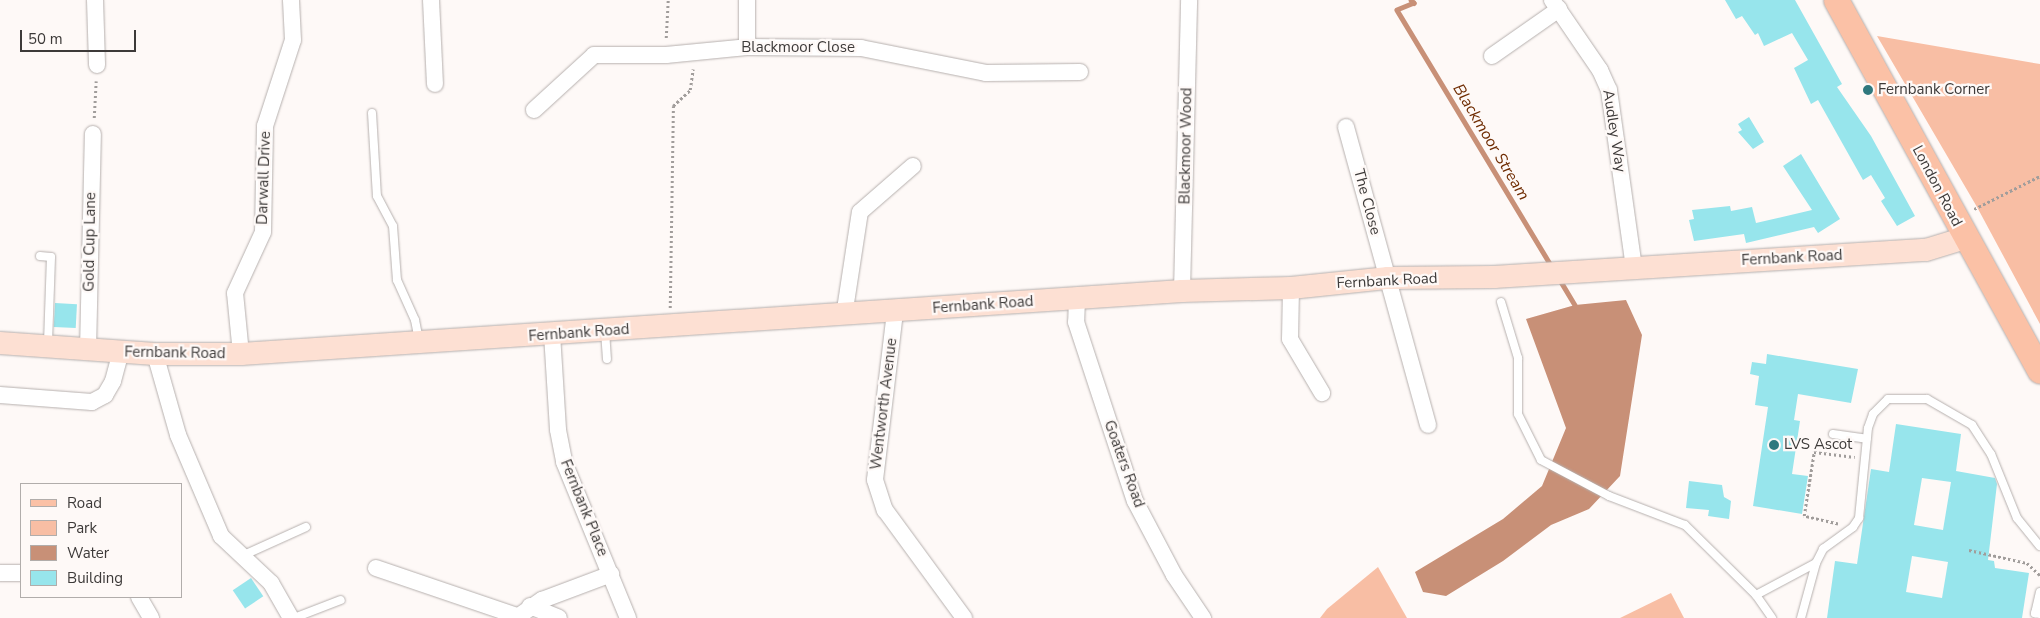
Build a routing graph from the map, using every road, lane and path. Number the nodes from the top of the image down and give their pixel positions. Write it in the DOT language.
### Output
graph roads {
  1 [pos="95,0"];
  2 [pos="291,0"];
  3 [pos="431,0"];
  4 [pos="668,0"];
  5 [pos="747,0"];
  6 [pos="1189,0"];
  7 [pos="1836,0"];
  8 [pos="1556,5"];
  9 [pos="747,47"];
  10 [pos="695,52"];
  11 [pos="666,55"];
  12 [pos="1492,56"];
  13 [pos="97,64"];
  14 [pos="1080,72"];
  15 [pos="435,84"];
  16 [pos="534,110"];
  17 [pos="372,113"];
  18 [pos="1346,127"];
  19 [pos="93,134"];
  20 [pos="913,166"];
  21 [pos="2040,176"];
  22 [pos="1967,213"];
  23 [pos="1964,238"];
  24 [pos="40,256"];
  25 [pos="1634,267"];
  26 [pos="1388,278"];
  27 [pos="1291,288"];
  28 [pos="1182,291"];
  29 [pos="1077,298"];
  30 [pos="1501,302"];
  31 [pos="895,312"];
  32 [pos="844,316"];
  33 [pos="670,327"];
  34 [pos="605,331"];
  35 [pos="552,334"];
  36 [pos="0,343"];
  37 [pos="419,343"];
  38 [pos="48,347"];
  39 [pos="88,350"];
  40 [pos="121,352"];
  41 [pos="155,354"];
  42 [pos="241,354"];
  43 [pos="607,359"];
  44 [pos="2040,371"];
  45 [pos="1322,393"];
  46 [pos="0,395"];
  47 [pos="1428,425"];
  48 [pos="1833,434"];
  49 [pos="1868,439"];
  50 [pos="1866,458"];
  51 [pos="306,527"];
  52 [pos="1847,532"];
  53 [pos="2040,546"];
  54 [pos="1969,550"];
  55 [pos="244,554"];
  56 [pos="1816,563"];
  57 [pos="376,568"];
  58 [pos="0,573"];
  59 [pos="20,573"];
  60 [pos="611,574"];
  61 [pos="2040,575"];
  62 [pos="2040,592"];
  63 [pos="1756,595"];
  64 [pos="140,598"];
  65 [pos="341,600"];
  66 [pos="521,613"];
  67 [pos="2040,614"];
  68 [pos="151,618"];
  69 [pos="292,618"];
  70 [pos="559,618"];
  71 [pos="628,618"];
  72 [pos="964,618"];
  73 [pos="1203,618"];
  74 [pos="1772,618"];
  75 [pos="1801,618"];
  1 -- 13 [label="street"];
  2 -- 42 [label="street, Darwall Drive"];
  3 -- 15 [label="street"];
  4 -- 11 [label="path"];
  5 -- 9 [label="street"];
  6 -- 28 [label="street, Blackmoor Wood"];
  7 -- 23 [label="main road, London Road"];
  8 -- 12 [label="street, Audley Way"];
  8 -- 25 [label="street, Audley Way"];
  9 -- 10 [label="street, Blackmoor Close"];
  9 -- 14 [label="street, Blackmoor Close"];
  10 -- 11 [label="street, Blackmoor Close"];
  10 -- 33 [label="path"];
  11 -- 16 [label="street, Blackmoor Close"];
  13 -- 19 [label="path"];
  17 -- 37 [label="lane"];
  18 -- 26 [label="street, The Close"];
  19 -- 39 [label="street, Gold Cup Lane"];
  20 -- 32 [label="street"];
  21 -- 22 [label="path"];
  23 -- 25 [label="street, Fernbank Road"];
  23 -- 44 [label="main road, London Road"];
  24 -- 38 [label="lane"];
  25 -- 26 [label="street, Fernbank Road"];
  26 -- 27 [label="street, Fernbank Road"];
  26 -- 47 [label="street, The Close"];
  27 -- 28 [label="street, Fernbank Road"];
  27 -- 45 [label="street"];
  28 -- 29 [label="street, Fernbank Road"];
  29 -- 31 [label="street, Fernbank Road"];
  29 -- 73 [label="street, Goaters Road"];
  30 -- 63 [label="lane"];
  31 -- 32 [label="street, Fernbank Road"];
  31 -- 72 [label="street, Wentworth Avenue"];
  32 -- 33 [label="street, Fernbank Road"];
  33 -- 34 [label="street, Fernbank Road"];
  34 -- 35 [label="street, Fernbank Road"];
  34 -- 43 [label="lane"];
  35 -- 37 [label="street, Fernbank Road"];
  35 -- 60 [label="street, Fernbank Place"];
  36 -- 38 [label="street, Fernbank Road"];
  37 -- 42 [label="street, Fernbank Road"];
  38 -- 39 [label="street, Fernbank Road"];
  39 -- 40 [label="street, Fernbank Road"];
  40 -- 41 [label="street, Fernbank Road"];
  40 -- 46 [label="street"];
  41 -- 42 [label="street, Fernbank Road"];
  41 -- 55 [label="street"];
  48 -- 49 [label="lane"];
  49 -- 50 [label="lane"];
  49 -- 53 [label="lane"];
  50 -- 52 [label="lane"];
  50 -- 52 [label="path"];
  51 -- 55 [label="lane"];
  52 -- 56 [label="lane"];
  54 -- 61 [label="path"];
  55 -- 69 [label="street"];
  56 -- 63 [label="lane"];
  56 -- 75 [label="lane"];
  57 -- 66 [label="street"];
  58 -- 59 [label="street"];
  60 -- 66 [label="street"];
  60 -- 71 [label="street, Fernbank Place"];
  62 -- 67 [label="lane"];
  63 -- 74 [label="lane"];
  64 -- 68 [label="street"];
  65 -- 69 [label="lane"];
  66 -- 70 [label="street"];
}
